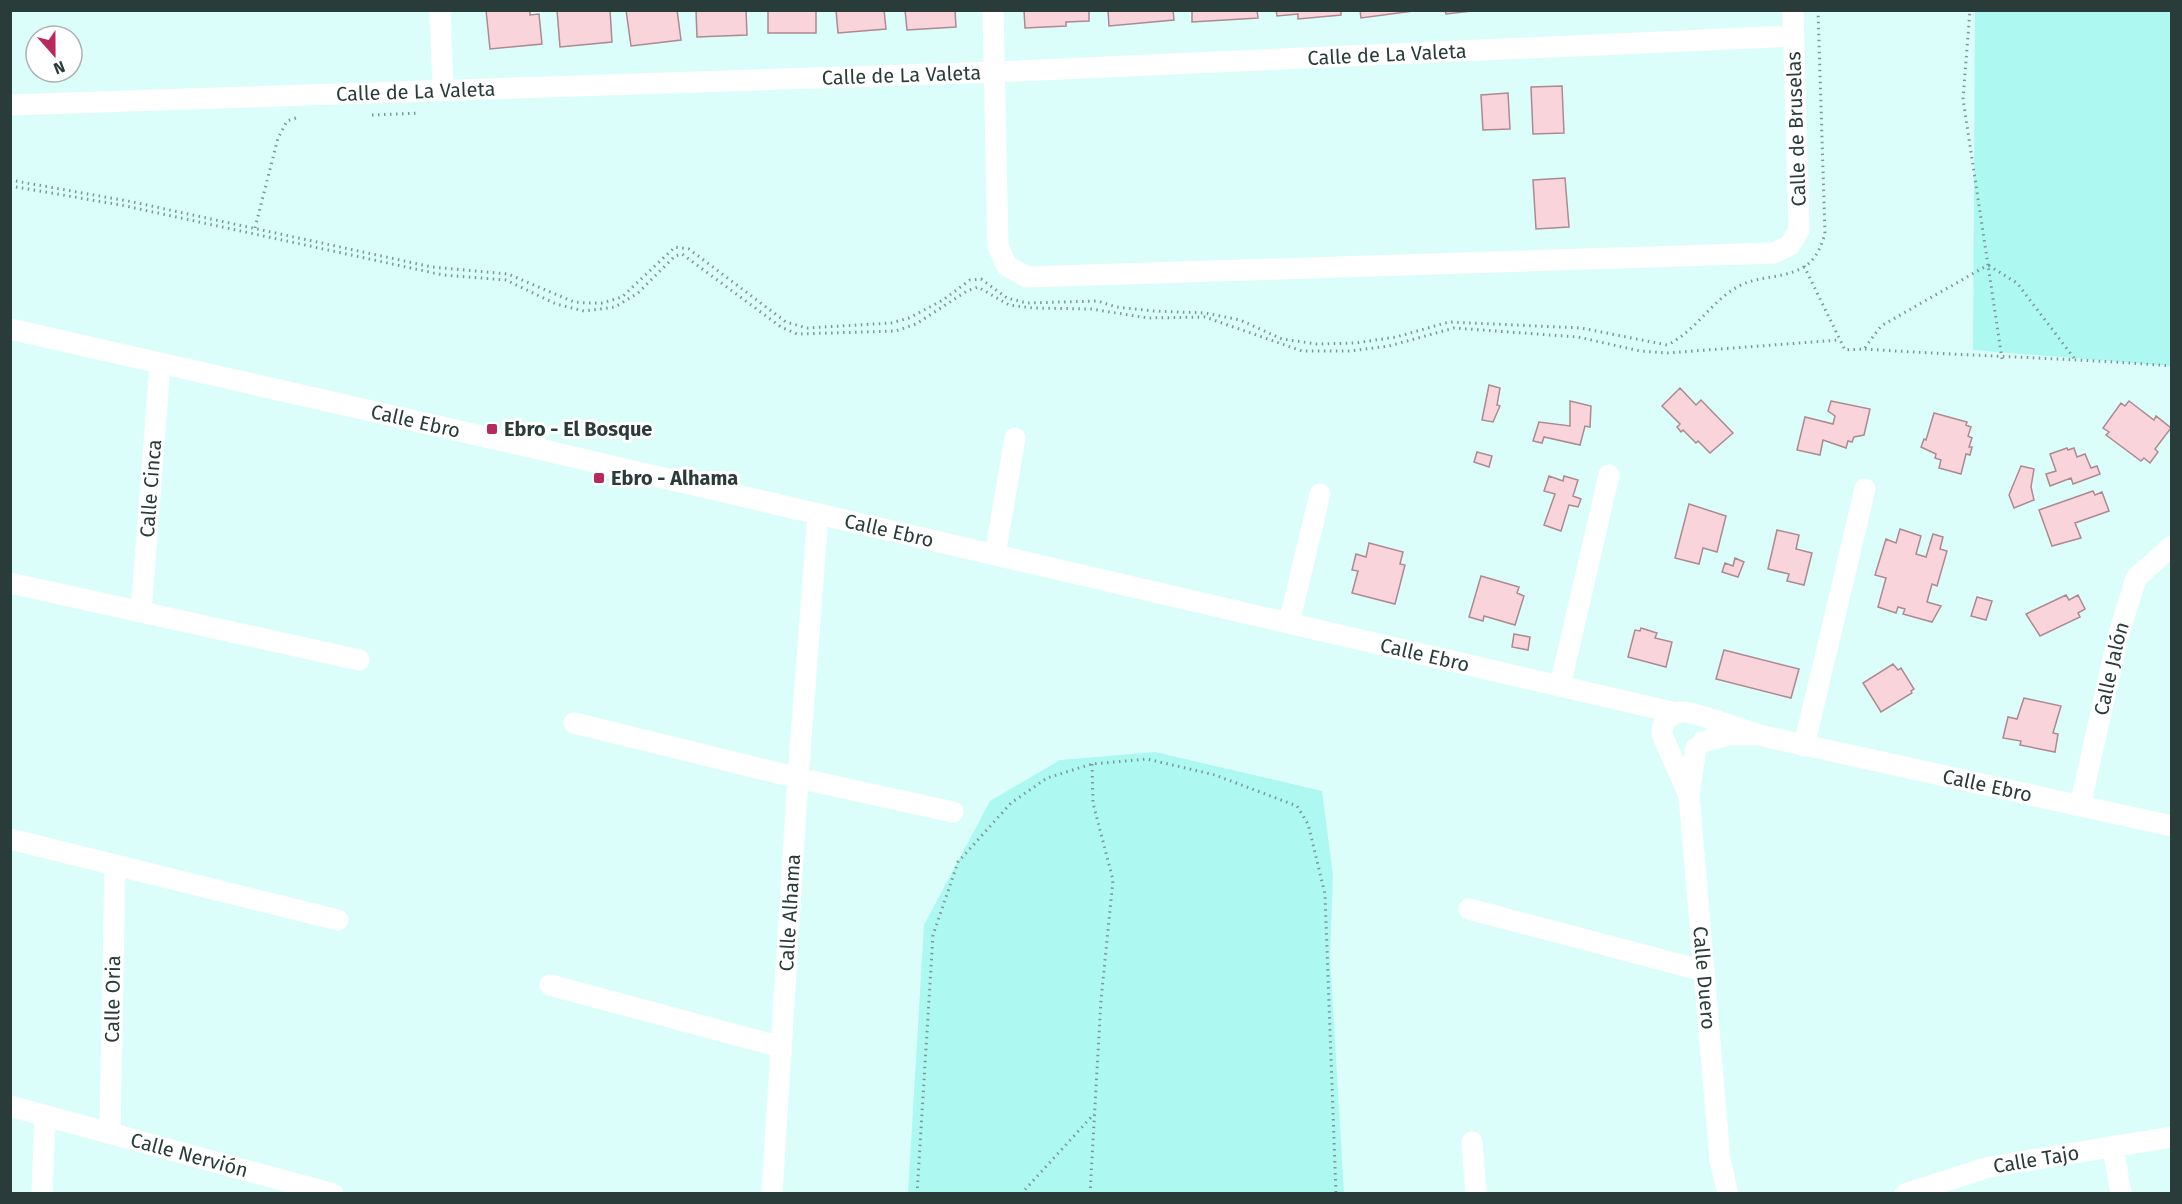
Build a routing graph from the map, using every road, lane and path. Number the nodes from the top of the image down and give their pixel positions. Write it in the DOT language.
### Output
graph roads {
  1 [pos="440,10"];
  2 [pos="993,10"];
  3 [pos="1793,10"];
  4 [pos="1970,10"];
  5 [pos="1794,36"];
  6 [pos="994,72"];
  7 [pos="443,89"];
  8 [pos="10,105"];
  9 [pos="421,112"];
  10 [pos="368,115"];
  11 [pos="310,116"];
  12 [pos="10,186"];
  13 [pos="255,228"];
  14 [pos="1988,265"];
  15 [pos="1804,266"];
  16 [pos="10,329"];
  17 [pos="1839,340"];
  18 [pos="1864,349"];
  19 [pos="2074,358"];
  20 [pos="2002,359"];
  21 [pos="160,365"];
  22 [pos="2172,366"];
  23 [pos="1015,438"];
  24 [pos="1609,475"];
  25 [pos="1865,489"];
  26 [pos="1320,494"];
  27 [pos="818,514"];
  28 [pos="2172,546"];
  29 [pos="995,555"];
  30 [pos="10,583"];
  31 [pos="141,612"];
  32 [pos="1289,623"];
  33 [pos="359,660"];
  34 [pos="1560,686"];
  35 [pos="1618,702"];
  36 [pos="1685,714"];
  37 [pos="574,723"];
  38 [pos="1759,735"];
  39 [pos="1665,740"];
  40 [pos="1699,746"];
  41 [pos="1804,746"];
  42 [pos="1092,764"];
  43 [pos="798,778"];
  44 [pos="1689,795"];
  45 [pos="2080,806"];
  46 [pos="953,812"];
  47 [pos="2172,826"];
  48 [pos="10,839"];
  49 [pos="115,865"];
  50 [pos="1469,909"];
  51 [pos="338,920"];
  52 [pos="1704,970"];
  53 [pos="550,985"];
  54 [pos="781,1047"];
  55 [pos="10,1106"];
  56 [pos="1096,1113"];
  57 [pos="45,1115"];
  58 [pos="110,1133"];
  59 [pos="2172,1137"];
  60 [pos="1472,1142"];
  61 [pos="2113,1146"];
  62 [pos="1720,1160"];
  63 [pos="42,1194"];
  64 [pos="333,1194"];
  65 [pos="772,1194"];
  66 [pos="917,1194"];
  67 [pos="1021,1194"];
  68 [pos="1090,1194"];
  69 [pos="1336,1194"];
  70 [pos="1476,1194"];
  71 [pos="1716,1194"];
  72 [pos="1728,1194"];
  73 [pos="1905,1194"];
  74 [pos="2121,1194"];
  1 -- 7 [label="street"];
  2 -- 6 [label="street"];
  3 -- 5 [label="street, Calle de Bruselas"];
  4 -- 14 [label="path"];
  5 -- 6 [label="street, Calle de La Valeta"];
  5 -- 6 [label="street, Calle de Bruselas"];
  6 -- 7 [label="street, Calle de La Valeta"];
  7 -- 8 [label="street, Calle de La Valeta"];
  9 -- 10 [label="path"];
  11 -- 13 [label="path"];
  12 -- 17 [label="path"];
  14 -- 18 [label="path"];
  14 -- 19 [label="path"];
  14 -- 20 [label="path"];
  15 -- 17 [label="path"];
  16 -- 21 [label="street, Calle Ebro"];
  17 -- 18 [label="path"];
  18 -- 20 [label="path"];
  19 -- 20 [label="path"];
  19 -- 22 [label="path"];
  21 -- 27 [label="street, Calle Ebro"];
  21 -- 31 [label="street, Calle Cinca"];
  23 -- 29 [label="street"];
  24 -- 34 [label="street"];
  25 -- 41 [label="street"];
  26 -- 32 [label="street"];
  27 -- 29 [label="street, Calle Ebro"];
  27 -- 43 [label="street, Calle Alhama"];
  28 -- 45 [label="street, Calle Jalón"];
  29 -- 32 [label="street, Calle Ebro"];
  30 -- 31 [label="street"];
  31 -- 33 [label="street"];
  32 -- 34 [label="street, Calle Ebro"];
  34 -- 35 [label="street, Calle Ebro"];
  35 -- 36 [label="street, Calle Ebro"];
  35 -- 39 [label="street, Calle Ebro"];
  36 -- 38 [label="street, Calle Ebro"];
  36 -- 39 [label="street"];
  36 -- 40 [label="street"];
  37 -- 43 [label="street"];
  38 -- 40 [label="street, Calle Ebro"];
  38 -- 41 [label="street, Calle Ebro"];
  39 -- 40 [label="street"];
  39 -- 44 [label="street, Calle Duero"];
  40 -- 44 [label="street, Calle Duero"];
  41 -- 45 [label="street, Calle Ebro"];
  42 -- 56 [label="path"];
  42 -- 66 [label="path"];
  42 -- 69 [label="path"];
  43 -- 46 [label="street"];
  43 -- 54 [label="street, Calle Alhama"];
  44 -- 52 [label="street, Calle Duero"];
  45 -- 47 [label="street, Calle Ebro"];
  48 -- 49 [label="street"];
  49 -- 51 [label="street"];
  49 -- 58 [label="street, Calle Oria"];
  50 -- 52 [label="street"];
  52 -- 62 [label="street, Calle Duero"];
  53 -- 54 [label="street"];
  54 -- 65 [label="street, Calle Alhama"];
  55 -- 57 [label="street, Calle Nervión"];
  56 -- 67 [label="path"];
  56 -- 68 [label="path"];
  57 -- 58 [label="street, Calle Nervión"];
  57 -- 63 [label="street"];
  58 -- 64 [label="street, Calle Nervión"];
  59 -- 61 [label="street, Calle Tajo"];
  60 -- 70 [label="street"];
  61 -- 73 [label="street, Calle Tajo"];
  61 -- 74 [label="street"];
  62 -- 71 [label="street, Calle Duero"];
  62 -- 72 [label="street, Calle Duero"];
}
